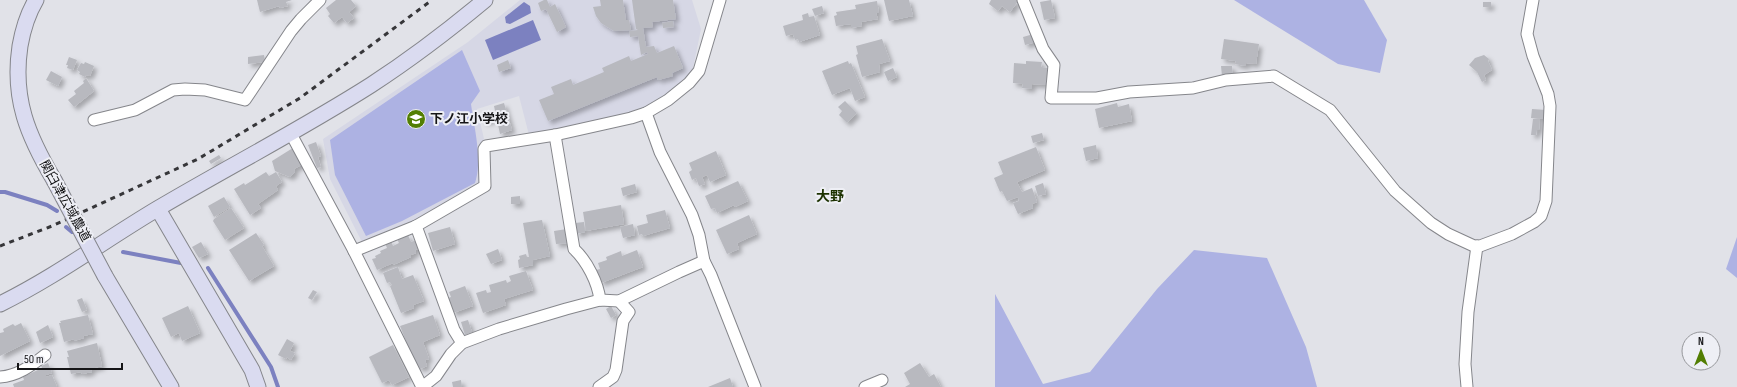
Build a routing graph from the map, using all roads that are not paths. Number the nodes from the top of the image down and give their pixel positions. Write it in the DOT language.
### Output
graph roads {
  1 [pos="36,0"];
  2 [pos="320,0"];
  3 [pos="485,0"];
  4 [pos="720,0"];
  5 [pos="1023,0"];
  6 [pos="1533,0"];
  7 [pos="646,113"];
  8 [pos="94,120"];
  9 [pos="291,134"];
  10 [pos="555,136"];
  11 [pos="158,209"];
  12 [pos="416,226"];
  13 [pos="1477,246"];
  14 [pos="354,251"];
  15 [pos="704,261"];
  16 [pos="600,300"];
  17 [pos="618,301"];
  18 [pos="0,304"];
  19 [pos="462,343"];
  20 [pos="44,355"];
  21 [pos="0,377"];
  22 [pos="882,380"];
  23 [pos="171,387"];
  24 [pos="258,387"];
  25 [pos="422,387"];
  26 [pos="599,387"];
  27 [pos="755,387"];
  28 [pos="865,387"];
  29 [pos="1467,387"];
  1 -- 23 [label="street, 関臼津広域農道, bridge"];
  2 -- 8 [label="street"];
  3 -- 9 [label="street"];
  4 -- 7 [label="street"];
  5 -- 13 [label="street"];
  6 -- 13 [label="street"];
  7 -- 10 [label="street"];
  7 -- 15 [label="street"];
  9 -- 11 [label="street"];
  9 -- 14 [label="street"];
  10 -- 12 [label="street"];
  10 -- 16 [label="street"];
  11 -- 18 [label="street"];
  11 -- 24 [label="street"];
  12 -- 14 [label="street"];
  12 -- 19 [label="street"];
  13 -- 29 [label="street"];
  14 -- 25 [label="street"];
  15 -- 17 [label="street"];
  15 -- 27 [label="street"];
  16 -- 17 [label="street"];
  16 -- 19 [label="street"];
  17 -- 26 [label="street"];
  19 -- 25 [label="street"];
  20 -- 21 [label="street"];
  22 -- 28 [label="street"];
}
